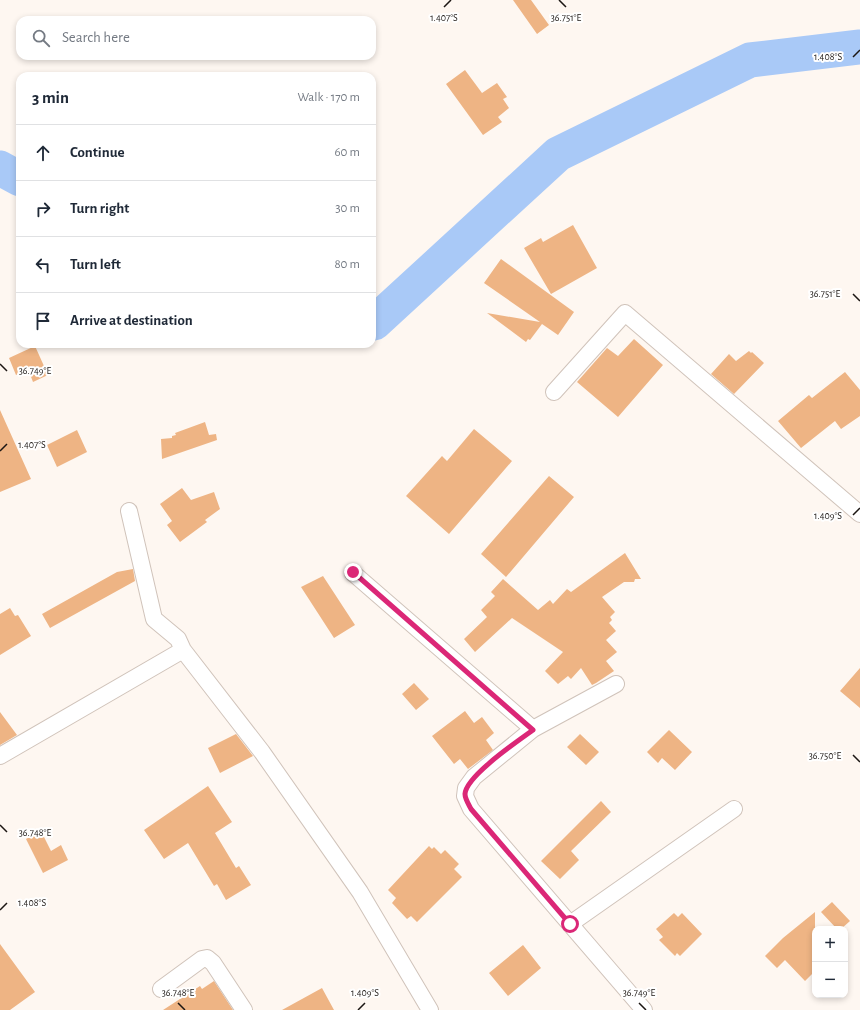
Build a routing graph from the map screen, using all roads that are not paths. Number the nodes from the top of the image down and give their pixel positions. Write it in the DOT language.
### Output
graph roads {
  1 [pos="554,392"];
  2 [pos="129,511"];
  3 [pos="860,514"];
  4 [pos="353,572"];
  5 [pos="183,650"];
  6 [pos="616,684"];
  7 [pos="533,730"];
  8 [pos="0,756"];
  9 [pos="734,809"];
  10 [pos="570,924"];
  11 [pos="161,989"];
  12 [pos="244,1010"];
  13 [pos="430,1010"];
  14 [pos="644,1010"];
  1 -- 3 [label="street"];
  2 -- 5 [label="street"];
  4 -- 7 [label="street"];
  5 -- 8 [label="street"];
  5 -- 13 [label="street"];
  6 -- 7 [label="street"];
  7 -- 10 [label="street"];
  9 -- 10 [label="street"];
  10 -- 14 [label="street"];
  11 -- 12 [label="street"];
}
